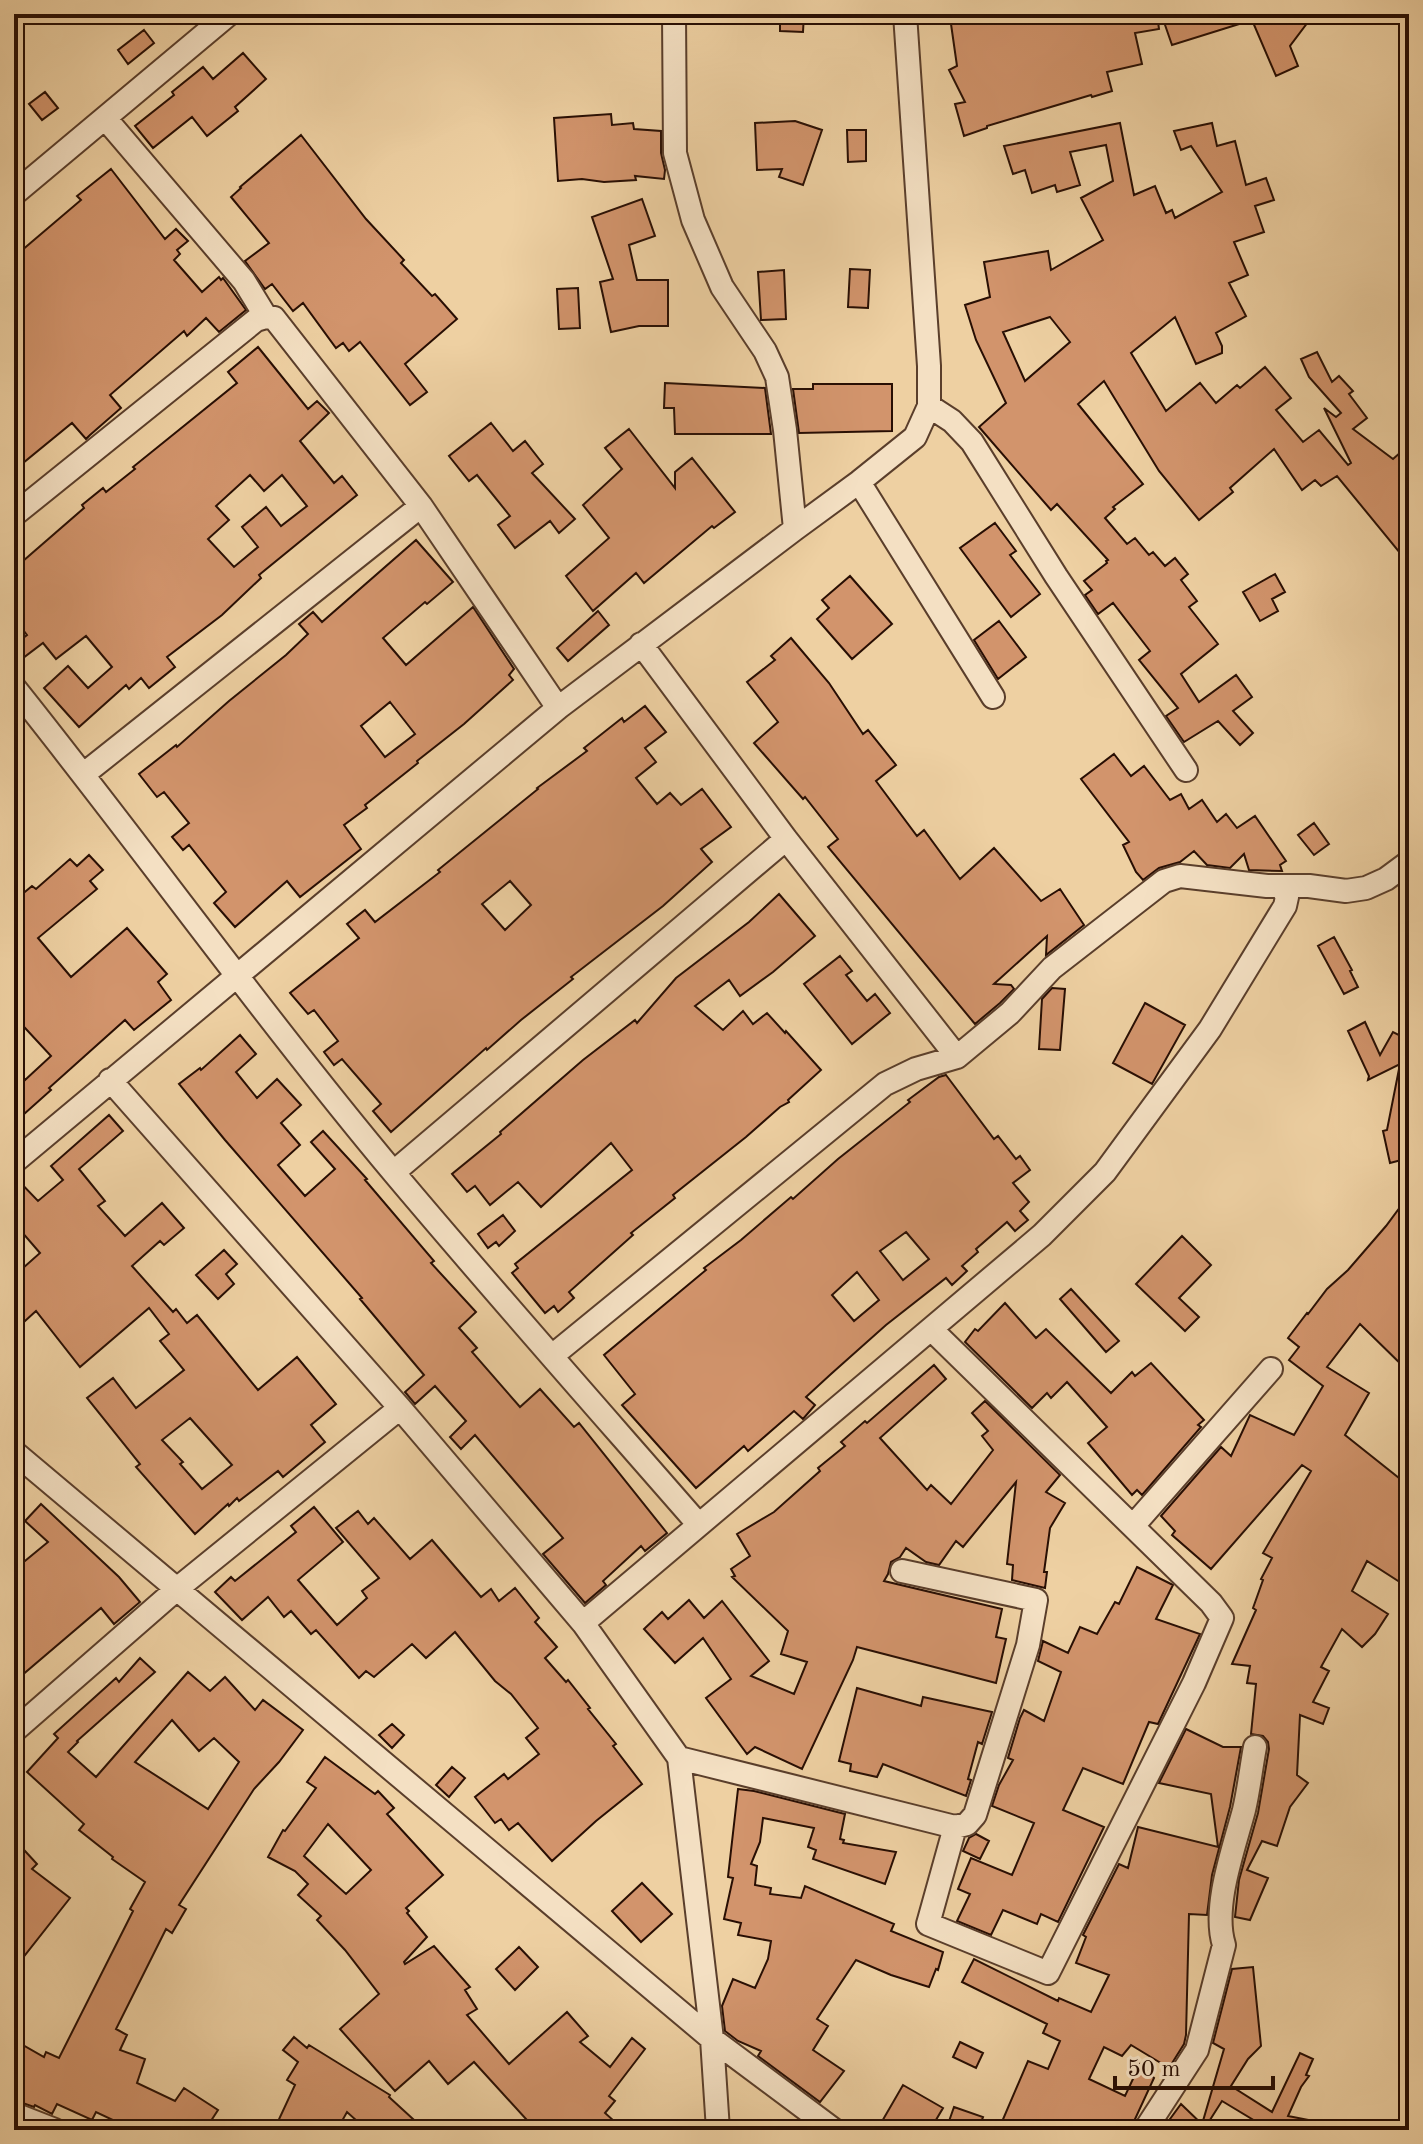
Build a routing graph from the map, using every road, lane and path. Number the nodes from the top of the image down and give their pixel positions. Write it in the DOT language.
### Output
graph roads {
  1 [pos="229,14"];
  2 [pos="674,14"];
  3 [pos="905,14"];
  4 [pos="105,118"];
  5 [pos="14,194"];
  6 [pos="266,317"];
  7 [pos="929,406"];
  8 [pos="859,482"];
  9 [pos="421,506"];
  10 [pos="14,515"];
  11 [pos="795,529"];
  12 [pos="641,644"];
  13 [pos="14,687"];
  14 [pos="993,697"];
  15 [pos="558,708"];
  16 [pos="1186,770"];
  17 [pos="84,774"];
  18 [pos="786,839"];
  19 [pos="1409,862"];
  20 [pos="1282,887"];
  21 [pos="236,975"];
  22 [pos="957,1057"];
  23 [pos="110,1080"];
  24 [pos="14,1162"];
  25 [pos="394,1172"];
  26 [pos="931,1329"];
  27 [pos="552,1356"];
  28 [pos="1271,1369"];
  29 [pos="400,1408"];
  30 [pos="14,1452"];
  31 [pos="699,1525"];
  32 [pos="1133,1526"];
  33 [pos="902,1571"];
  34 [pos="178,1588"];
  35 [pos="583,1623"];
  36 [pos="14,1731"];
  37 [pos="1255,1747"];
  38 [pos="679,1758"];
  39 [pos="955,1827"];
  40 [pos="712,2039"];
  41 [pos="14,2114"];
  42 [pos="55,2130"];
  43 [pos="718,2130"];
  44 [pos="834,2130"];
  45 [pos="1145,2130"];
  1 -- 4 [label="street"];
  2 -- 11 [label="street"];
  3 -- 7 [label="street"];
  4 -- 5 [label="street"];
  4 -- 6 [label="street"];
  6 -- 9 [label="street"];
  6 -- 10 [label="street"];
  7 -- 8 [label="street"];
  7 -- 16 [label="street"];
  8 -- 11 [label="street"];
  8 -- 14 [label="street"];
  9 -- 15 [label="street"];
  9 -- 17 [label="street"];
  11 -- 12 [label="street"];
  12 -- 15 [label="street"];
  12 -- 18 [label="street"];
  13 -- 17 [label="street"];
  15 -- 21 [label="street"];
  17 -- 21 [label="street"];
  18 -- 22 [label="street"];
  18 -- 25 [label="street"];
  19 -- 20 [label="street"];
  20 -- 22 [label="street"];
  20 -- 26 [label="street"];
  21 -- 23 [label="street"];
  21 -- 25 [label="street"];
  22 -- 27 [label="street"];
  23 -- 24 [label="street"];
  23 -- 29 [label="street"];
  25 -- 27 [label="street"];
  26 -- 31 [label="street"];
  26 -- 32 [label="street"];
  27 -- 31 [label="street"];
  28 -- 32 [label="street"];
  29 -- 34 [label="street"];
  29 -- 35 [label="street"];
  30 -- 34 [label="street"];
  31 -- 35 [label="street"];
  32 -- 39 [label="street"];
  33 -- 39 [label="street"];
  34 -- 36 [label="street"];
  34 -- 40 [label="street"];
  35 -- 38 [label="street"];
  37 -- 45 [label="street"];
  38 -- 39 [label="street"];
  38 -- 40 [label="street"];
  40 -- 43 [label="street"];
  40 -- 44 [label="street"];
  41 -- 42 [label="street"];
}
